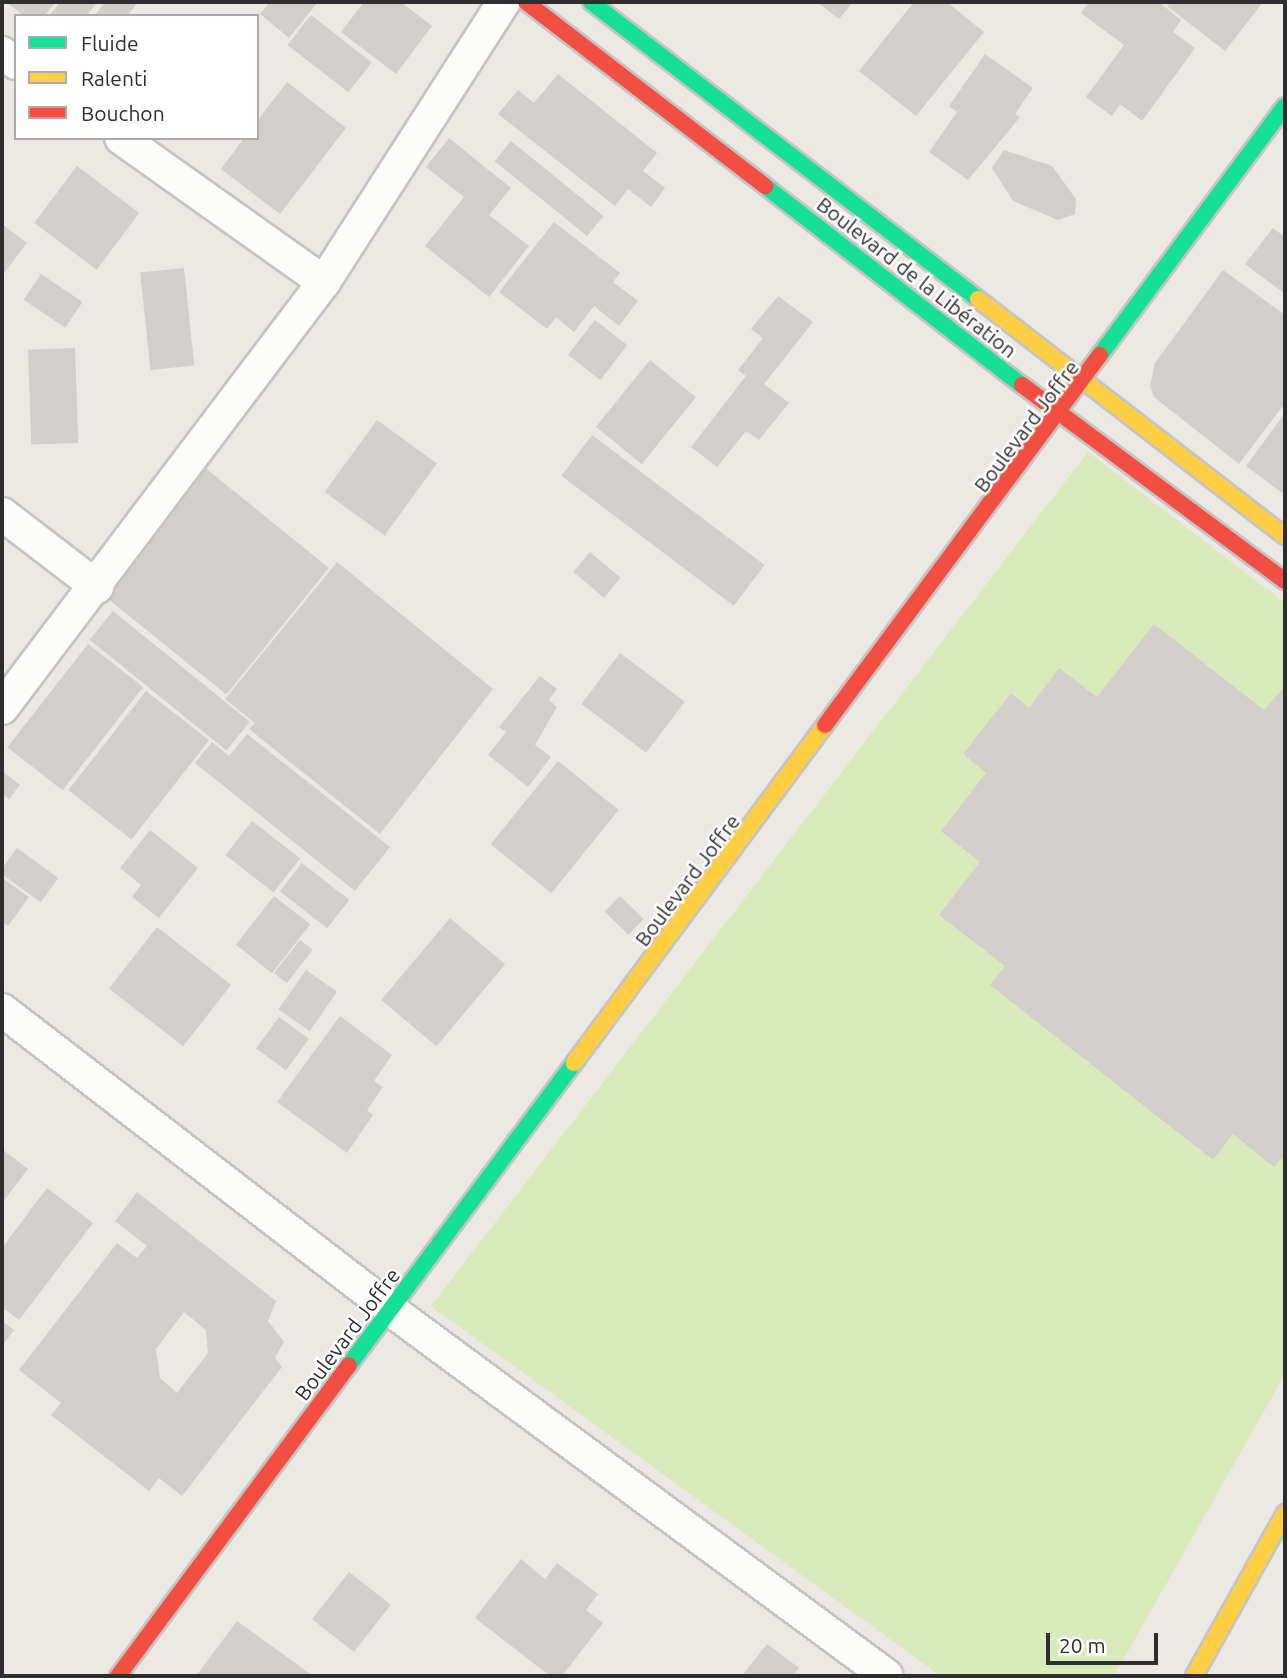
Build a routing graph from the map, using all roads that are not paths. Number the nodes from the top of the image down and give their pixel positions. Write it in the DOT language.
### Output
graph roads {
  1 [pos="504,2"];
  2 [pos="526,2"];
  3 [pos="591,2"];
  4 [pos="1285,106"];
  5 [pos="124,140"];
  6 [pos="324,282"];
  7 [pos="1083,384"];
  8 [pos="1060,415"];
  9 [pos="2,514"];
  10 [pos="1285,536"];
  11 [pos="1285,581"];
  12 [pos="97,587"];
  13 [pos="2,709"];
  14 [pos="2,1010"];
  15 [pos="391,1310"];
  16 [pos="1285,1513"];
  17 [pos="118,1676"];
  18 [pos="887,1676"];
  19 [pos="1194,1676"];
  1 -- 6 [label="street"];
  2 -- 8 [label="street, Boulevard de la Libération"];
  3 -- 7 [label="street, Boulevard de la Libération"];
  4 -- 7 [label="street, Boulevard Joffre"];
  5 -- 6 [label="street"];
  6 -- 12 [label="street"];
  7 -- 8 [label="street, Boulevard Joffre"];
  7 -- 10 [label="street, Boulevard de la Libération"];
  8 -- 11 [label="street, Boulevard de la Libération"];
  8 -- 15 [label="street, Boulevard Joffre"];
  9 -- 12 [label="street"];
  12 -- 13 [label="street"];
  14 -- 15 [label="street"];
  15 -- 17 [label="street, Boulevard Joffre"];
  15 -- 18 [label="street"];
  16 -- 19 [label="street"];
}
